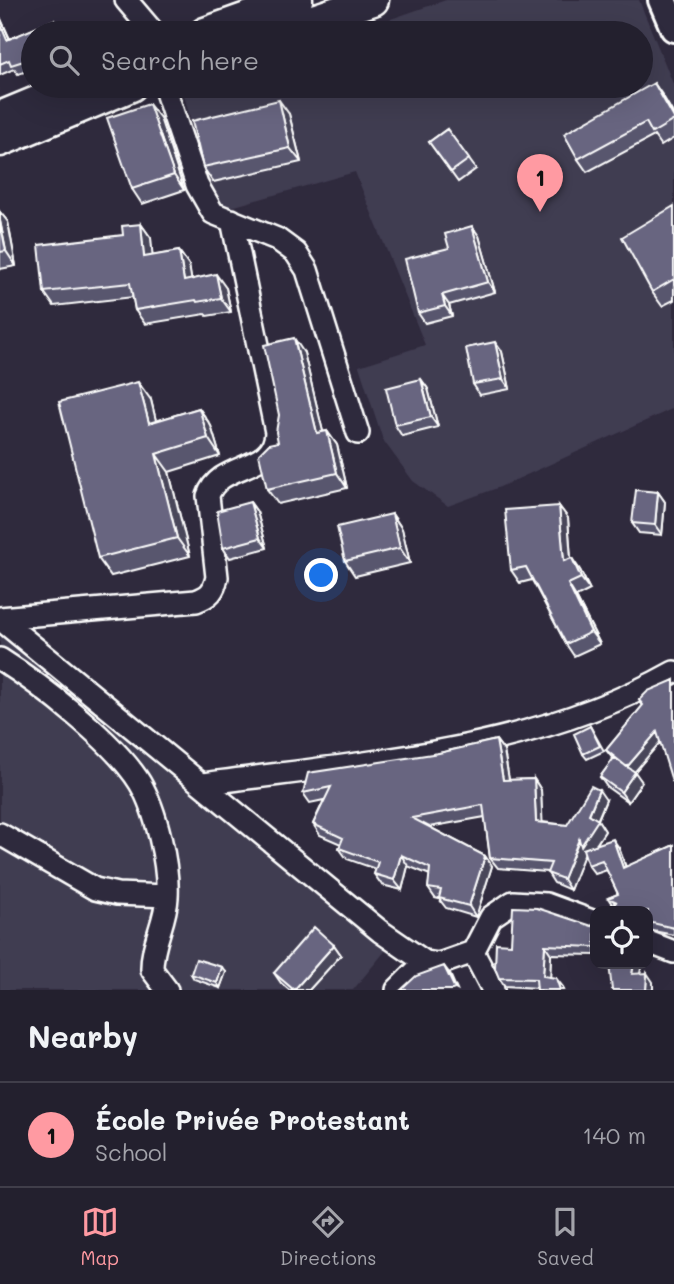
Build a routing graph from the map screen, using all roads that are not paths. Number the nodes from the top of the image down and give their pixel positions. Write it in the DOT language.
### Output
graph roads {
  1 [pos="126,0"];
  2 [pos="297,0"];
  3 [pos="373,0"];
  4 [pos="662,0"];
  5 [pos="144,21"];
  6 [pos="238,21"];
  7 [pos="311,21"];
  8 [pos="674,28"];
  9 [pos="46,98"];
  10 [pos="102,98"];
  11 [pos="168,98"];
  12 [pos="0,117"];
  13 [pos="0,141"];
  14 [pos="232,220"];
  15 [pos="358,433"];
  16 [pos="0,618"];
  17 [pos="0,659"];
  18 [pos="674,672"];
  19 [pos="202,785"];
  20 [pos="0,834"];
  21 [pos="167,895"];
  22 [pos="590,920"];
  23 [pos="653,944"];
  24 [pos="473,952"];
  25 [pos="674,952"];
  26 [pos="425,962"];
  27 [pos="167,990"];
  28 [pos="397,990"];
  29 [pos="493,990"];
  1 -- 5 [label="street"];
  2 -- 6 [label="main road"];
  3 -- 7 [label="main road"];
  4 -- 8 [label="street"];
  9 -- 12 [label="main road"];
  10 -- 13 [label="main road"];
  11 -- 14 [label="street"];
  14 -- 15 [label="street"];
  14 -- 16 [label="street"];
  16 -- 19 [label="street"];
  17 -- 21 [label="street"];
  18 -- 19 [label="street"];
  19 -- 26 [label="street"];
  20 -- 21 [label="street"];
  21 -- 27 [label="street"];
  22 -- 24 [label="street"];
  23 -- 25 [label="street"];
  24 -- 26 [label="street"];
  24 -- 29 [label="street"];
  26 -- 28 [label="street"];
}
